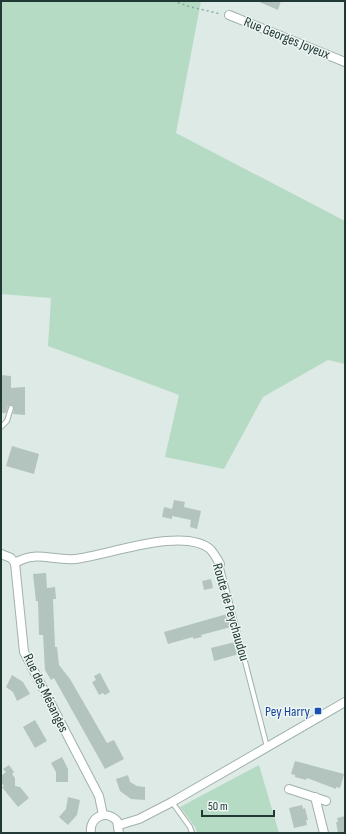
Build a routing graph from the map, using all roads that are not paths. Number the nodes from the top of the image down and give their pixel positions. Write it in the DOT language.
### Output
graph roads {
  1 [pos="229,15"];
  2 [pos="345,62"];
  3 [pos="11,408"];
  4 [pos="1,428"];
  5 [pos="1,554"];
  6 [pos="15,563"];
  7 [pos="220,564"];
  8 [pos="345,702"];
  9 [pos="267,747"];
  10 [pos="289,789"];
  11 [pos="315,797"];
  12 [pos="326,801"];
  13 [pos="172,802"];
  14 [pos="103,815"];
  15 [pos="119,829"];
  16 [pos="91,833"];
  17 [pos="192,833"];
  18 [pos="324,833"];
  1 -- 2 [label="street, Rue Georges Joyeux"];
  3 -- 4 [label="lane"];
  5 -- 6 [label="street"];
  6 -- 7 [label="street, Route de Peychaudou"];
  6 -- 14 [label="street, Rue des Mésanges"];
  7 -- 9 [label="lane, Route de Peychaudou"];
  8 -- 9 [label="street"];
  9 -- 13 [label="street"];
  10 -- 11 [label="street"];
  11 -- 12 [label="street"];
  11 -- 18 [label="street"];
  13 -- 15 [label="street"];
  13 -- 17 [label="lane"];
  14 -- 15 [label="street"];
  14 -- 16 [label="street"];
}
